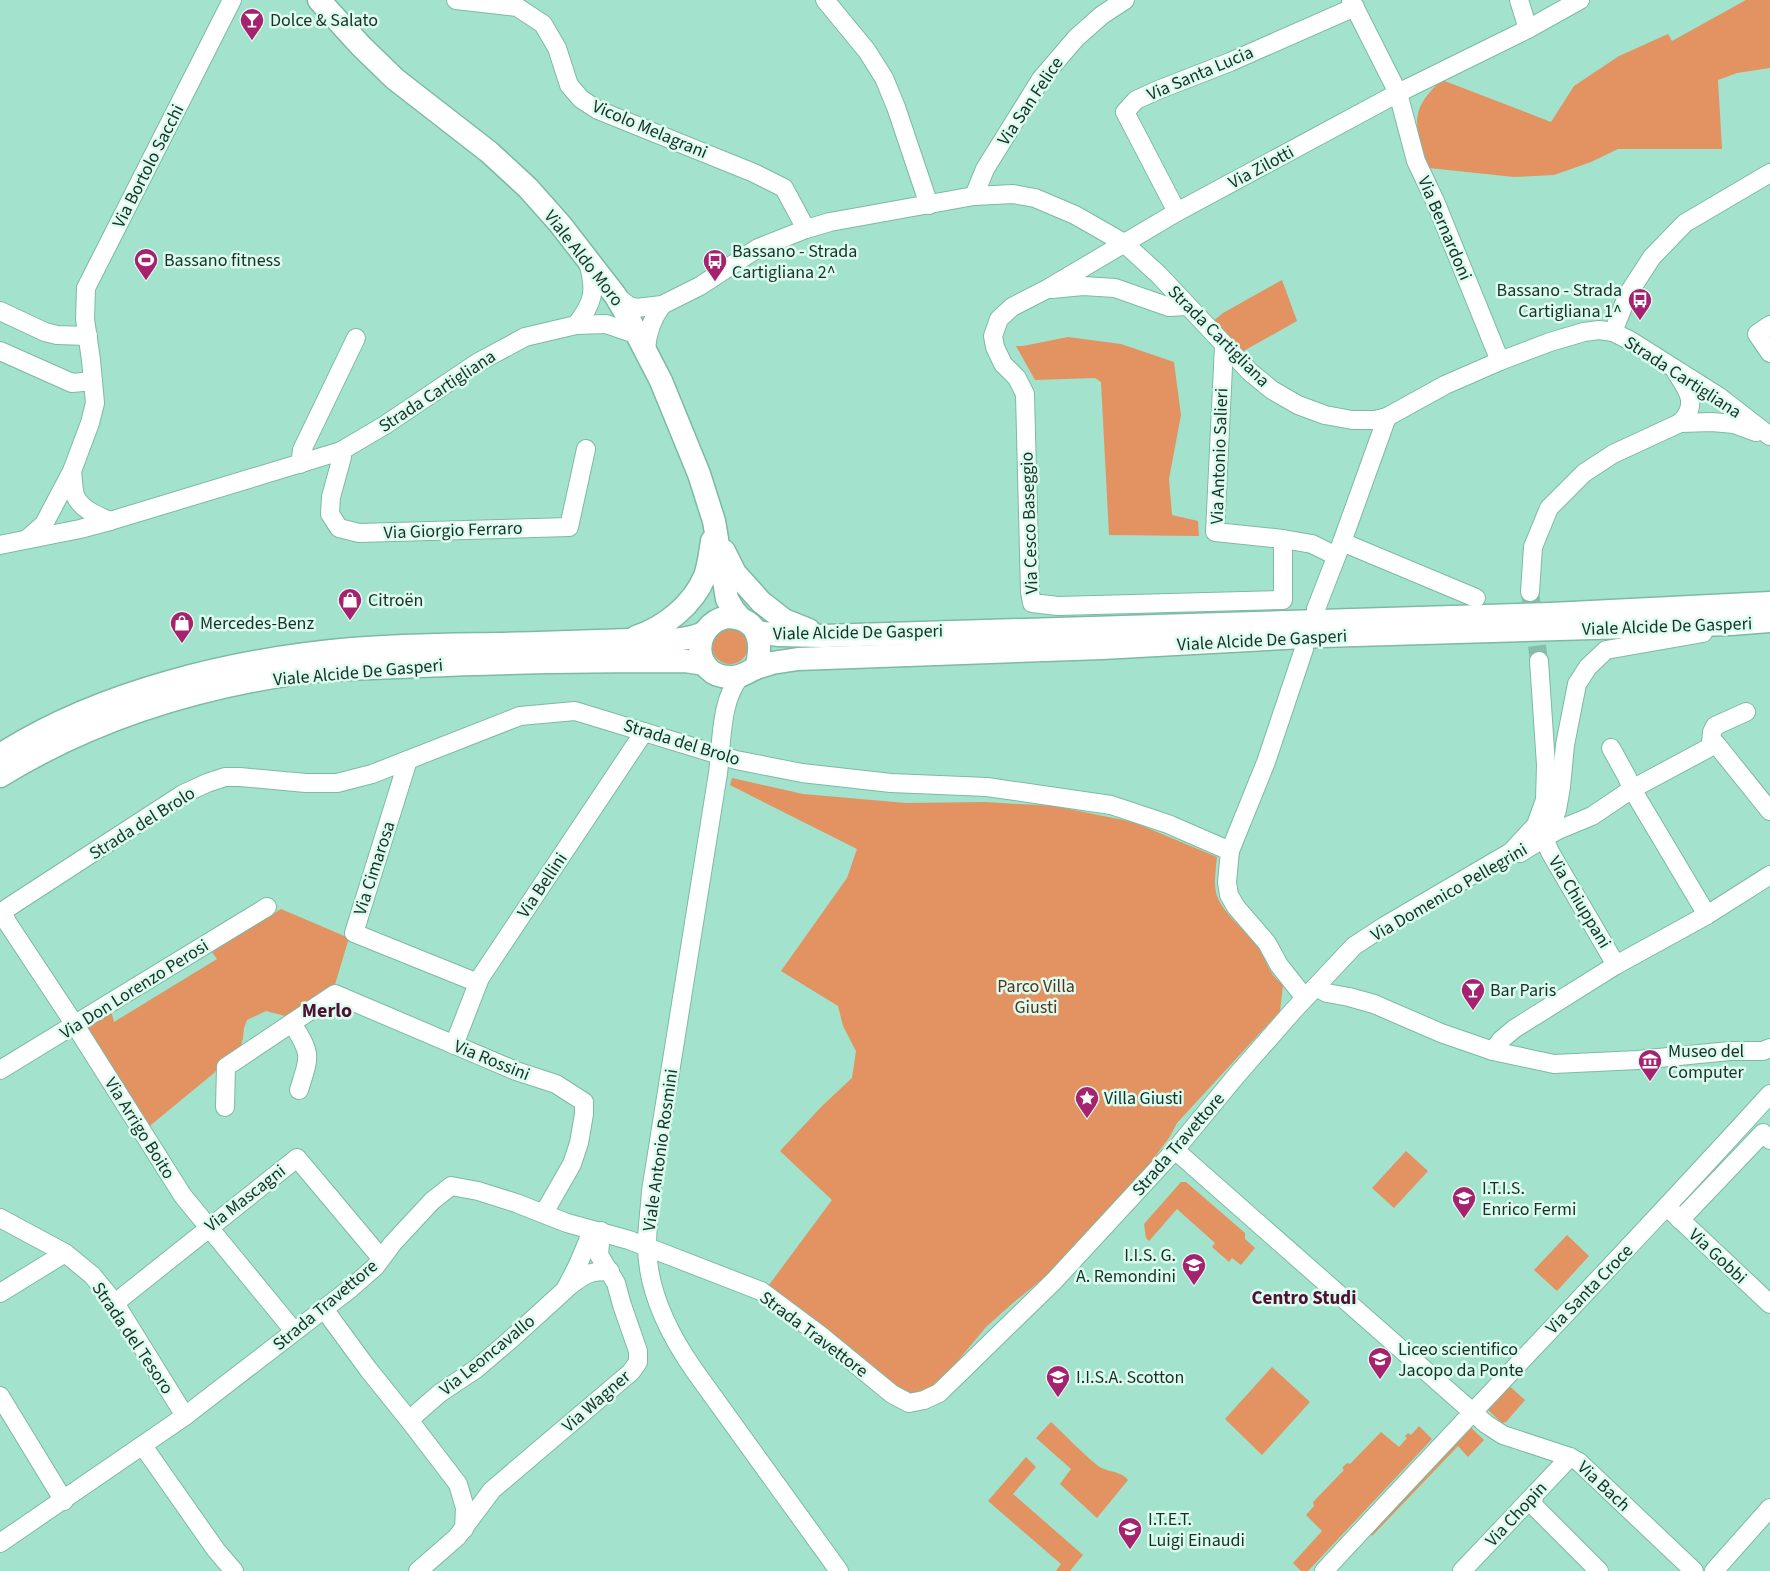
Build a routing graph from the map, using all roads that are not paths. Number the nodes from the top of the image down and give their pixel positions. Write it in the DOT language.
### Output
graph roads {
  1 [pos="232,0"];
  2 [pos="456,0"];
  3 [pos="825,0"];
  4 [pos="1125,0"];
  5 [pos="1519,0"];
  6 [pos="1580,0"];
  7 [pos="324,3"];
  8 [pos="1353,4"];
  9 [pos="1528,29"];
  10 [pos="1398,93"];
  11 [pos="1770,173"];
  12 [pos="974,196"];
  13 [pos="929,205"];
  14 [pos="1177,212"];
  15 [pos="806,229"];
  16 [pos="1124,243"];
  17 [pos="587,260"];
  18 [pos="1047,289"];
  19 [pos="615,295"];
  20 [pos="662,306"];
  21 [pos="1187,306"];
  22 [pos="0,311"];
  23 [pos="576,325"];
  24 [pos="1770,325"];
  25 [pos="1613,332"];
  26 [pos="88,336"];
  27 [pos="356,338"];
  28 [pos="642,342"];
  29 [pos="1224,346"];
  30 [pos="0,352"];
  31 [pos="1770,354"];
  32 [pos="1500,361"];
  33 [pos="1674,370"];
  34 [pos="94,382"];
  35 [pos="1387,417"];
  36 [pos="1680,423"];
  37 [pos="1770,437"];
  38 [pos="586,449"];
  39 [pos="341,451"];
  40 [pos="300,464"];
  41 [pos="67,495"];
  42 [pos="110,521"];
  43 [pos="716,530"];
  44 [pos="70,531"];
  45 [pos="27,539"];
  46 [pos="1284,539"];
  47 [pos="0,544"];
  48 [pos="1339,549"];
  49 [pos="724,582"];
  50 [pos="1530,592"];
  51 [pos="1476,598"];
  52 [pos="1770,603"];
  53 [pos="1316,609"];
  54 [pos="1770,621"];
  55 [pos="1731,624"];
  56 [pos="749,625"];
  57 [pos="708,628"];
  58 [pos="823,636"];
  59 [pos="628,640"];
  60 [pos="1304,649"];
  61 [pos="1539,661"];
  62 [pos="708,668"];
  63 [pos="748,672"];
  64 [pos="726,706"];
  65 [pos="1746,712"];
  66 [pos="644,732"];
  67 [pos="1716,744"];
  68 [pos="1612,748"];
  69 [pos="0,755"];
  70 [pos="720,755"];
  71 [pos="408,760"];
  72 [pos="0,776"];
  73 [pos="1562,786"];
  74 [pos="1632,789"];
  75 [pos="1770,811"];
  76 [pos="1592,816"];
  77 [pos="1544,838"];
  78 [pos="1230,851"];
  79 [pos="1770,875"];
  80 [pos="267,907"];
  81 [pos="2,914"];
  82 [pos="1707,915"];
  83 [pos="1354,946"];
  84 [pos="1616,965"];
  85 [pos="478,983"];
  86 [pos="1310,992"];
  87 [pos="292,1023"];
  88 [pos="76,1025"];
  89 [pos="454,1046"];
  90 [pos="1493,1051"];
  91 [pos="1768,1054"];
  92 [pos="0,1070"];
  93 [pos="299,1090"];
  94 [pos="1770,1094"];
  95 [pos="225,1108"];
  96 [pos="1770,1140"];
  97 [pos="1175,1150"];
  98 [pos="1667,1207"];
  99 [pos="544,1213"];
  100 [pos="0,1218"];
  101 [pos="1680,1220"];
  102 [pos="208,1227"];
  103 [pos="596,1231"];
  104 [pos="647,1246"];
  105 [pos="65,1253"];
  106 [pos="381,1258"];
  107 [pos="610,1271"];
  108 [pos="565,1290"];
  109 [pos="0,1293"];
  110 [pos="115,1303"];
  111 [pos="1770,1304"];
  112 [pos="324,1309"];
  113 [pos="294,1332"];
  114 [pos="0,1396"];
  115 [pos="1472,1412"];
  116 [pos="185,1416"];
  117 [pos="409,1420"];
  118 [pos="143,1446"];
  119 [pos="1570,1456"];
  120 [pos="458,1484"];
  121 [pos="492,1490"];
  122 [pos="1534,1494"];
  123 [pos="64,1500"];
  124 [pos="1770,1508"];
  125 [pos="464,1529"];
  126 [pos="0,1543"];
  127 [pos="234,1571"];
  128 [pos="418,1571"];
  129 [pos="839,1571"];
  130 [pos="1324,1571"];
  131 [pos="1462,1571"];
  132 [pos="1599,1571"];
  133 [pos="1694,1571"];
  134 [pos="1714,1571"];
  1 -- 26 [label="street, Via Bortolo Sacchi"];
  2 -- 15 [label="street, Vicolo Melagrani"];
  3 -- 13 [label="street"];
  4 -- 12 [label="street, Via San Felice"];
  5 -- 9 [label="street"];
  6 -- 9 [label="street, Via Zilotti"];
  7 -- 17 [label="main road, Viale Aldo Moro"];
  8 -- 10 [label="street"];
  8 -- 14 [label="street, Via Santa Lucia"];
  9 -- 10 [label="street, Via Zilotti"];
  10 -- 14 [label="street, Via Zilotti"];
  10 -- 32 [label="street, Via Bernardoni"];
  11 -- 25 [label="street"];
  12 -- 13 [label="street, Strada Cartigliana"];
  12 -- 16 [label="street, Strada Cartigliana"];
  13 -- 15 [label="street, Strada Cartigliana"];
  14 -- 16 [label="street, Via Zilotti"];
  15 -- 20 [label="street, Strada Cartigliana"];
  16 -- 18 [label="street, Via Cesco Baseggio"];
  16 -- 21 [label="street, Strada Cartigliana"];
  17 -- 19 [label="main road, Viale Aldo Moro"];
  17 -- 23 [label="street"];
  18 -- 21 [label="street"];
  18 -- 46 [label="street, Via Cesco Baseggio"];
  19 -- 20 [label="street, Strada Cartigliana"];
  19 -- 28 [label="main road, Viale Aldo Moro"];
  20 -- 28 [label="street"];
  21 -- 29 [label="street, Strada Cartigliana"];
  22 -- 26 [label="street"];
  23 -- 28 [label="street, Strada Cartigliana"];
  23 -- 39 [label="street, Strada Cartigliana"];
  24 -- 31 [label="street"];
  25 -- 32 [label="street, Strada Cartigliana"];
  25 -- 33 [label="street, Strada Cartigliana"];
  26 -- 34 [label="street, Via Bortolo Sacchi"];
  27 -- 40 [label="street"];
  28 -- 43 [label="main road, Viale Aldo Moro"];
  29 -- 35 [label="street, Strada Cartigliana"];
  29 -- 46 [label="street, Via Antonio Salieri"];
  30 -- 34 [label="street"];
  32 -- 35 [label="street, Strada Cartigliana"];
  33 -- 36 [label="street"];
  33 -- 37 [label="street, Strada Cartigliana"];
  34 -- 41 [label="street, Via Bortolo Sacchi"];
  35 -- 48 [label="street"];
  36 -- 37 [label="street"];
  36 -- 50 [label="street"];
  38 -- 39 [label="street, Via Giorgio Ferraro"];
  39 -- 40 [label="street, Strada Cartigliana"];
  40 -- 42 [label="street, Strada Cartigliana"];
  41 -- 42 [label="street"];
  41 -- 44 [label="street, Via Bortolo Sacchi"];
  41 -- 45 [label="street"];
  42 -- 44 [label="street, Strada Cartigliana"];
  43 -- 49 [label="main road, Viale Aldo Moro"];
  43 -- 58 [label="main road"];
  43 -- 59 [label="main road"];
  44 -- 45 [label="street, Strada Cartigliana"];
  45 -- 47 [label="street, Strada Cartigliana"];
  46 -- 48 [label="street, Via Antonio Salieri"];
  48 -- 51 [label="street, Via Antonio Salieri"];
  48 -- 53 [label="street"];
  49 -- 56 [label="main road, Viale Aldo Moro"];
  49 -- 57 [label="main road, Viale Aldo Moro"];
  52 -- 58 [label="main road, Viale Alcide De Gasperi"];
  54 -- 55 [label="main road, Viale Alcide De Gasperi"];
  55 -- 63 [label="main road, Viale Alcide De Gasperi"];
  55 -- 73 [label="street, Via Domenico Pellegrini"];
  56 -- 57 [label="main road, Viale Alcide De Gasperi"];
  56 -- 58 [label="main road, Viale Alcide De Gasperi"];
  56 -- 63 [label="main road, Viale Alcide De Gasperi"];
  57 -- 59 [label="main road, Viale Alcide De Gasperi"];
  57 -- 62 [label="main road"];
  59 -- 69 [label="main road, Viale Alcide De Gasperi"];
  60 -- 78 [label="street"];
  61 -- 83 [label="street"];
  62 -- 63 [label="main road, Viale Alcide De Gasperi"];
  62 -- 64 [label="street, Viale Antonio Rosmini"];
  62 -- 72 [label="main road, Viale Alcide De Gasperi"];
  63 -- 64 [label="street, Viale Antonio Rosmini"];
  64 -- 70 [label="street, Viale Antonio Rosmini"];
  65 -- 67 [label="street"];
  66 -- 70 [label="street, Strada del Brolo"];
  66 -- 71 [label="street, Strada del Brolo"];
  66 -- 85 [label="street, Via Bellini"];
  67 -- 74 [label="street, Via Domenico Pellegrini"];
  67 -- 75 [label="street"];
  68 -- 74 [label="street"];
  70 -- 78 [label="street, Strada del Brolo"];
  70 -- 104 [label="street, Viale Antonio Rosmini"];
  71 -- 81 [label="street, Strada del Brolo"];
  71 -- 85 [label="street, Via Cimarosa"];
  73 -- 76 [label="street"];
  73 -- 77 [label="street, Via Domenico Pellegrini"];
  74 -- 76 [label="street, Via Domenico Pellegrini"];
  74 -- 82 [label="street"];
  76 -- 77 [label="street, Via Domenico Pellegrini"];
  77 -- 83 [label="street, Via Domenico Pellegrini"];
  77 -- 84 [label="street, Via Chiuppani"];
  78 -- 86 [label="street"];
  79 -- 82 [label="street, Via Chiuppani"];
  80 -- 88 [label="street, Via Don Lorenzo Perosi"];
  81 -- 88 [label="street, Via Arrigo Boito"];
  82 -- 84 [label="street, Via Chiuppani"];
  83 -- 86 [label="street, Strada Travettore"];
  84 -- 90 [label="street, Via Chiuppani"];
  85 -- 89 [label="street, Via Bellini"];
  86 -- 90 [label="street"];
  86 -- 97 [label="street, Strada Travettore"];
  87 -- 89 [label="street, Via Rossini"];
  87 -- 93 [label="street"];
  87 -- 95 [label="street, Via Rossini"];
  88 -- 92 [label="street, Via Don Lorenzo Perosi"];
  88 -- 102 [label="street, Via Arrigo Boito"];
  89 -- 99 [label="street, Via Rossini"];
  90 -- 91 [label="street"];
  94 -- 98 [label="street, Via Santa Croce"];
  96 -- 101 [label="street"];
  97 -- 104 [label="street, Strada Travettore"];
  97 -- 115 [label="street, Via Bach"];
  98 -- 101 [label="street, Via Gobbi"];
  98 -- 115 [label="street, Via Santa Croce"];
  99 -- 103 [label="street, Strada Travettore"];
  99 -- 106 [label="street, Strada Travettore"];
  100 -- 105 [label="street, Strada del Tesoro"];
  101 -- 111 [label="street, Via Gobbi"];
  102 -- 106 [label="street, Via Mascagni"];
  102 -- 110 [label="street, Via Mascagni"];
  102 -- 113 [label="street, Via Arrigo Boito"];
  103 -- 104 [label="street, Strada Travettore"];
  103 -- 107 [label="street, Via Wagner"];
  103 -- 108 [label="street, Via Leoncavallo"];
  104 -- 129 [label="street, Viale Antonio Rosmini"];
  105 -- 109 [label="street"];
  105 -- 110 [label="street, Strada del Tesoro"];
  106 -- 112 [label="street, Strada Travettore"];
  107 -- 108 [label="street, Via Leoncavallo"];
  107 -- 121 [label="street, Via Wagner"];
  108 -- 117 [label="street, Via Leoncavallo"];
  110 -- 116 [label="street, Strada del Tesoro"];
  112 -- 113 [label="street, Strada Travettore"];
  112 -- 117 [label="street"];
  113 -- 116 [label="street, Strada Travettore"];
  114 -- 123 [label="street"];
  115 -- 119 [label="street, Via Bach"];
  115 -- 130 [label="street, Via Santa Croce"];
  116 -- 118 [label="street, Strada Travettore"];
  117 -- 120 [label="street"];
  118 -- 123 [label="street, Strada Travettore"];
  118 -- 127 [label="street"];
  119 -- 122 [label="street, Via Chopin"];
  119 -- 133 [label="street, Via Bach"];
  120 -- 121 [label="street"];
  120 -- 125 [label="street"];
  121 -- 125 [label="street, Via Wagner"];
  122 -- 131 [label="street, Via Chopin"];
  122 -- 132 [label="street"];
  123 -- 126 [label="street, Strada Travettore"];
  124 -- 134 [label="street"];
  125 -- 128 [label="street, Via Wagner"];
}
